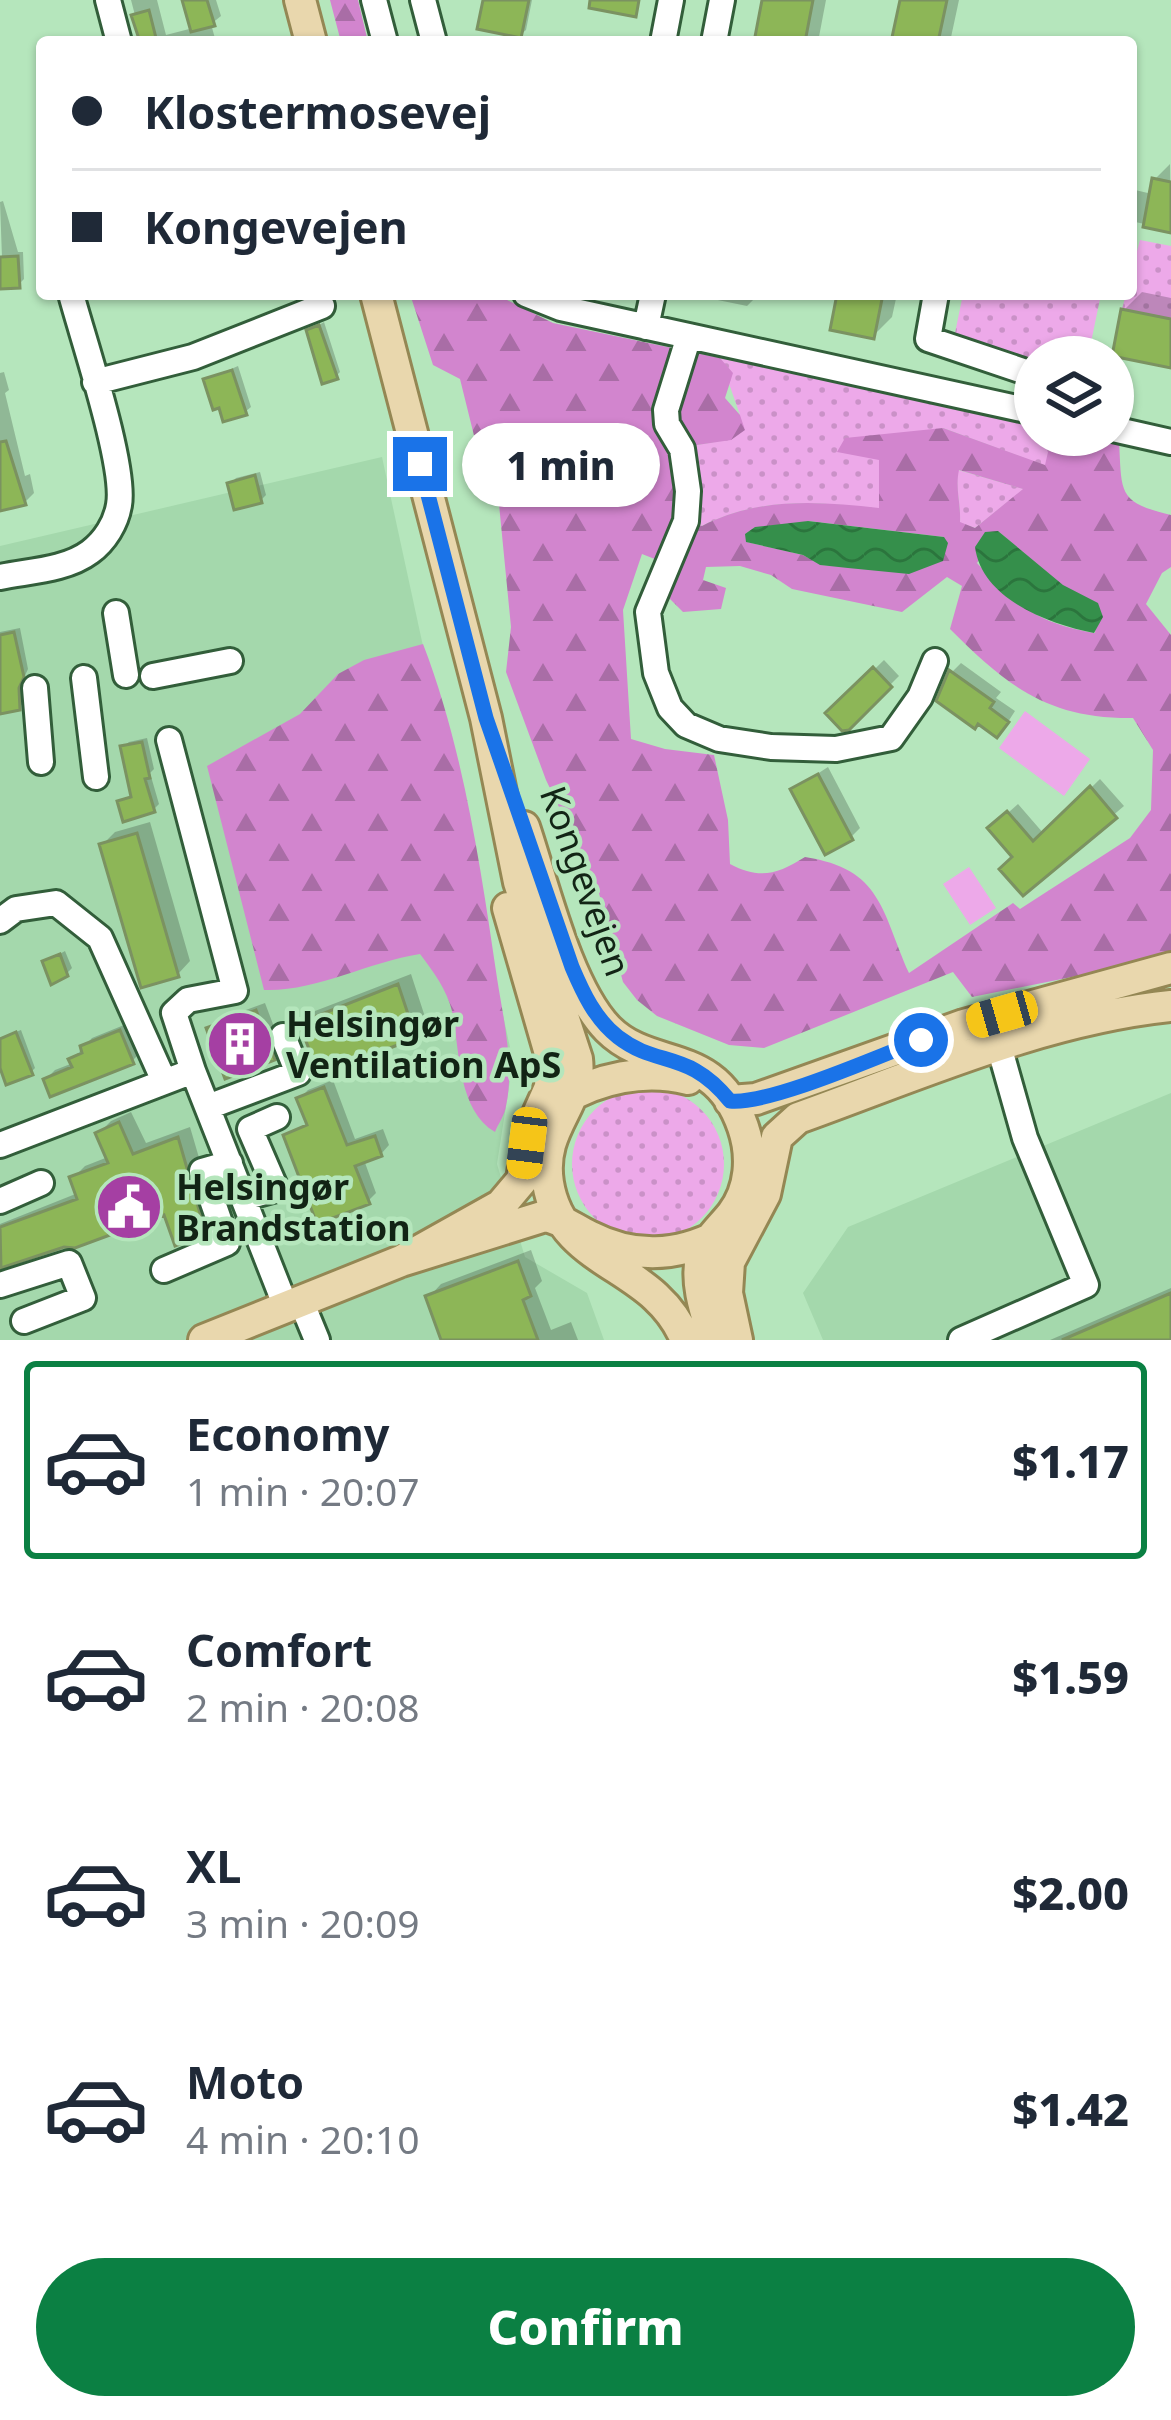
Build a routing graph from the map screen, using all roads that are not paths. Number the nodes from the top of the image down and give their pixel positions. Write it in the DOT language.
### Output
graph roads {
  1 [pos="108,0"];
  2 [pos="300,0"];
  3 [pos="374,0"];
  4 [pos="423,0"];
  5 [pos="671,0"];
  6 [pos="722,0"];
  7 [pos="117,36"];
  8 [pos="309,36"];
  9 [pos="383,36"];
  10 [pos="432,36"];
  11 [pos="664,36"];
  12 [pos="715,36"];
  13 [pos="73,300"];
  14 [pos="378,300"];
  15 [pos="541,300"];
  16 [pos="652,300"];
  17 [pos="935,300"];
  18 [pos="322,306"];
  19 [pos="646,327"];
  20 [pos="689,336"];
  21 [pos="1014,368"];
  22 [pos="95,382"];
  23 [pos="1014,407"];
  24 [pos="1134,434"];
  25 [pos="1171,442"];
  26 [pos="0,577"];
  27 [pos="116,613"];
  28 [pos="230,661"];
  29 [pos="935,661"];
  30 [pos="127,675"];
  31 [pos="154,676"];
  32 [pos="84,679"];
  33 [pos="35,688"];
  34 [pos="486,718"];
  35 [pos="169,740"];
  36 [pos="41,761"];
  37 [pos="96,778"];
  38 [pos="0,921"];
  39 [pos="1171,968"];
  40 [pos="1171,1006"];
  41 [pos="964,1025"];
  42 [pos="283,1036"];
  43 [pos="999,1046"];
  44 [pos="194,1071"];
  45 [pos="707,1076"];
  46 [pos="164,1082"];
  47 [pos="572,1094"];
  48 [pos="730,1101"];
  49 [pos="208,1107"];
  50 [pos="278,1118"];
  51 [pos="533,1124"];
  52 [pos="0,1145"];
  53 [pos="230,1163"];
  54 [pos="41,1183"];
  55 [pos="243,1198"];
  56 [pos="0,1201"];
  57 [pos="760,1207"];
  58 [pos="569,1231"];
  59 [pos="711,1239"];
  60 [pos="401,1261"];
  61 [pos="164,1270"];
  62 [pos="0,1285"];
  63 [pos="294,1304"];
  64 [pos="24,1321"];
  65 [pos="204,1340"];
  66 [pos="317,1340"];
  67 [pos="686,1340"];
  68 [pos="715,1340"];
  69 [pos="737,1340"];
  70 [pos="961,1340"];
  1 -- 7 [label="street"];
  2 -- 8 [label="main road"];
  3 -- 9 [label="street"];
  4 -- 10 [label="street"];
  5 -- 11 [label="street"];
  6 -- 12 [label="street"];
  13 -- 22 [label="street"];
  14 -- 34 [label="main road, Kongevejen"];
  15 -- 19 [label="street"];
  16 -- 19 [label="street"];
  17 -- 21 [label="street"];
  18 -- 22 [label="street"];
  19 -- 20 [label="street"];
  20 -- 23 [label="street"];
  20 -- 29 [label="street"];
  22 -- 26 [label="street"];
  24 -- 25 [label="street"];
  27 -- 30 [label="street"];
  28 -- 31 [label="street"];
  32 -- 37 [label="street"];
  33 -- 36 [label="street"];
  34 -- 45 [label="main road, Kongevejen"];
  34 -- 47 [label="main road, Kongevejen"];
  34 -- 51 [label="main road"];
  35 -- 44 [label="street"];
  38 -- 46 [label="street"];
  39 -- 41 [label="main road"];
  40 -- 43 [label="main road"];
  41 -- 45 [label="main road"];
  41 -- 48 [label="main road"];
  42 -- 49 [label="street"];
  43 -- 57 [label="main road"];
  43 -- 70 [label="street"];
  44 -- 46 [label="street"];
  44 -- 49 [label="street"];
  45 -- 48 [label="main road"];
  46 -- 52 [label="street"];
  47 -- 48 [label="main road"];
  47 -- 51 [label="main road"];
  47 -- 58 [label="main road"];
  48 -- 59 [label="main road"];
  49 -- 53 [label="street"];
  50 -- 55 [label="street"];
  51 -- 60 [label="main road"];
  53 -- 55 [label="street"];
  53 -- 61 [label="street"];
  54 -- 56 [label="street"];
  55 -- 63 [label="street"];
  57 -- 59 [label="main road"];
  57 -- 69 [label="main road"];
  58 -- 59 [label="main road"];
  58 -- 60 [label="main road"];
  58 -- 67 [label="main road"];
  59 -- 68 [label="main road"];
  60 -- 63 [label="main road"];
  62 -- 64 [label="street"];
  63 -- 65 [label="main road"];
  63 -- 66 [label="street"];
}
